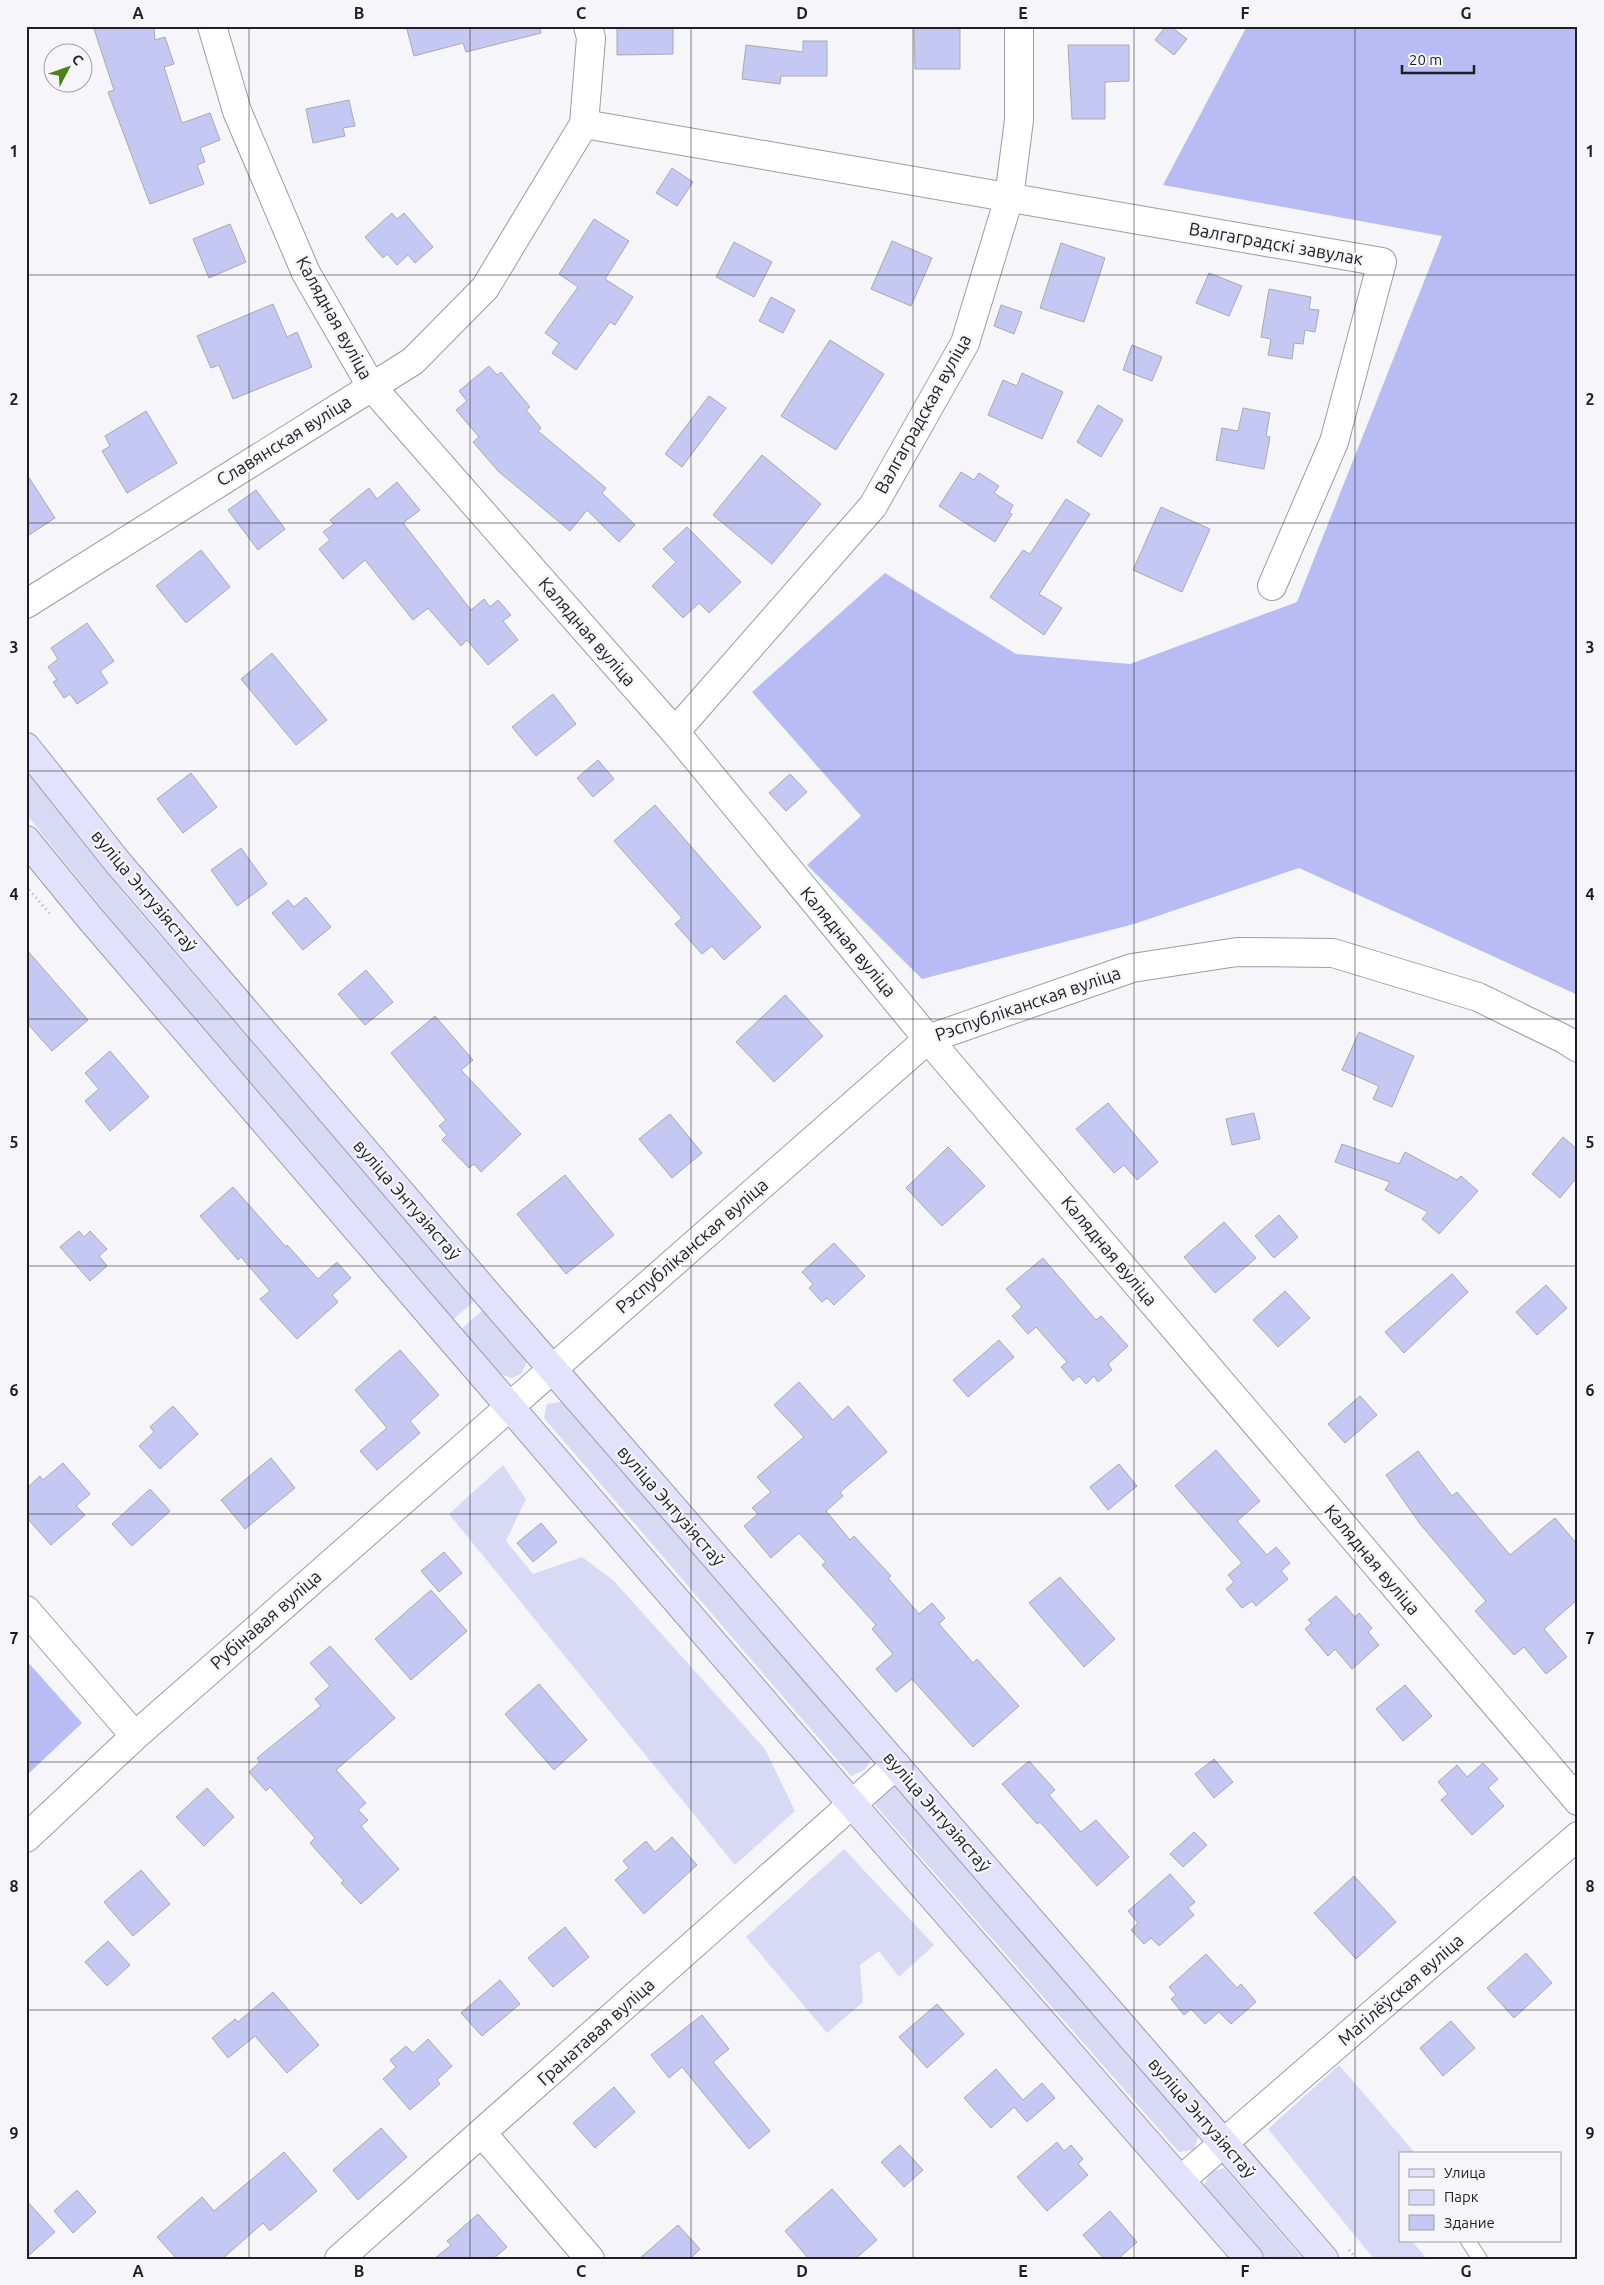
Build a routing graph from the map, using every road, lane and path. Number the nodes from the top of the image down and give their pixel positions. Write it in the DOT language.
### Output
graph roads {
  1 [pos="212,26"];
  2 [pos="588,26"];
  3 [pos="1019,26"];
  4 [pos="584,124"];
  5 [pos="1009,198"];
  6 [pos="371,386"];
  7 [pos="1272,586"];
  8 [pos="26,604"];
  9 [pos="675,732"];
  10 [pos="26,747"];
  11 [pos="26,840"];
  12 [pos="928,1039"];
  13 [pos="1578,1048"];
  14 [pos="552,1369"];
  15 [pos="510,1406"];
  16 [pos="26,1610"];
  17 [pos="135,1736"];
  18 [pos="896,1765"];
  19 [pos="1578,1801"];
  20 [pos="851,1803"];
  21 [pos="1578,1836"];
  22 [pos="26,1838"];
  23 [pos="482,2133"];
  24 [pos="1224,2144"];
  25 [pos="1182,2179"];
  26 [pos="1469,2242"];
  27 [pos="339,2259"];
  28 [pos="590,2259"];
  29 [pos="1249,2259"];
  30 [pos="1324,2259"];
  31 [pos="1480,2259"];
  1 -- 6 [label="street, Калядная вуліца"];
  2 -- 4 [label="street, Славянская вуліца"];
  3 -- 5 [label="street, Валгаградская вуліца"];
  4 -- 5 [label="street"];
  4 -- 6 [label="street, Славянская вуліца"];
  5 -- 7 [label="street, Валгаградскі завулак"];
  5 -- 9 [label="street, Валгаградская вуліца"];
  6 -- 8 [label="street, Славянская вуліца"];
  6 -- 9 [label="street, Калядная вуліца"];
  9 -- 12 [label="street, Калядная вуліца"];
  10 -- 14 [label="street, вуліца Энтузіястаў"];
  11 -- 15 [label="street"];
  12 -- 13 [label="street, Рэспубліканская вуліца"];
  12 -- 14 [label="street, Рэспубліканская вуліца"];
  12 -- 19 [label="street, Калядная вуліца"];
  14 -- 15 [label="street, Рэспубліканская вуліца"];
  14 -- 18 [label="street, вуліца Энтузіястаў"];
  15 -- 17 [label="street, Рубінавая вуліца"];
  15 -- 20 [label="street"];
  16 -- 17 [label="street"];
  17 -- 22 [label="street, Рубінавая вуліца"];
  18 -- 20 [label="street, Гранатавая вуліца"];
  18 -- 24 [label="street, вуліца Энтузіястаў"];
  20 -- 23 [label="street, Гранатавая вуліца"];
  20 -- 25 [label="street"];
  21 -- 24 [label="street, Магілёўская вуліца"];
  23 -- 27 [label="street, Гранатавая вуліца"];
  23 -- 28 [label="street"];
  24 -- 25 [label="street, Магілёўская вуліца"];
  24 -- 30 [label="street, вуліца Энтузіястаў"];
  25 -- 29 [label="street"];
  26 -- 31 [label="lane"];
}
